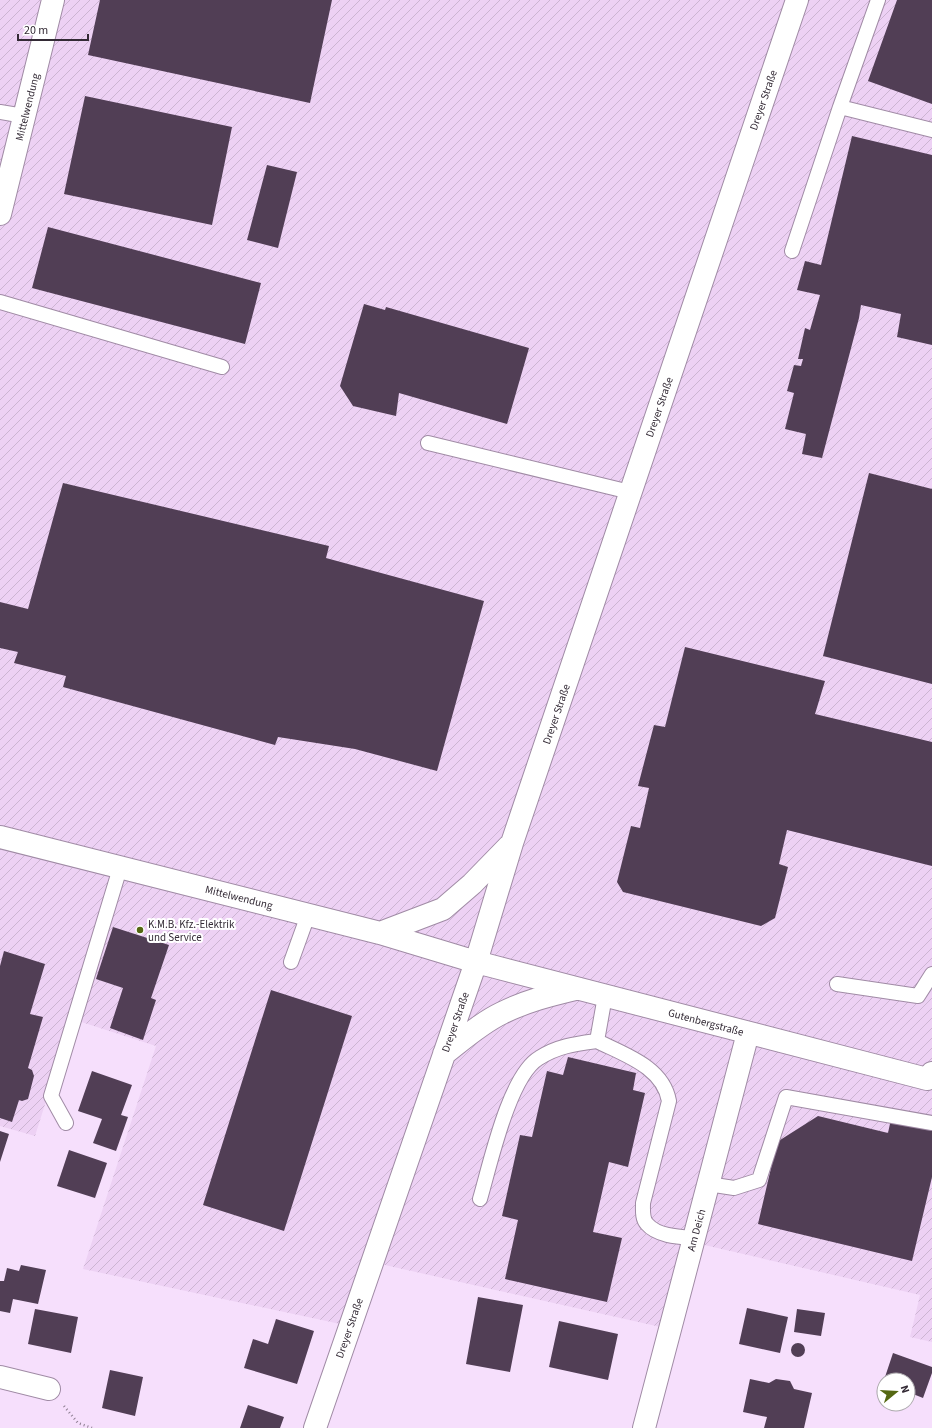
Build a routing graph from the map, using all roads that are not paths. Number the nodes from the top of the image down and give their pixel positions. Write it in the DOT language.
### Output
graph roads {
  1 [pos="53,0"];
  2 [pos="797,0"];
  3 [pos="878,0"];
  4 [pos="840,107"];
  5 [pos="0,112"];
  6 [pos="24,116"];
  7 [pos="932,130"];
  8 [pos="0,214"];
  9 [pos="792,251"];
  10 [pos="0,302"];
  11 [pos="222,367"];
  12 [pos="428,443"];
  13 [pos="630,492"];
  14 [pos="0,837"];
  15 [pos="512,843"];
  16 [pos="120,868"];
  17 [pos="308,915"];
  18 [pos="380,933"];
  19 [pos="291,962"];
  20 [pos="476,962"];
  21 [pos="932,974"];
  22 [pos="837,984"];
  23 [pos="578,988"];
  24 [pos="605,996"];
  25 [pos="748,1033"];
  26 [pos="597,1042"];
  27 [pos="444,1054"];
  28 [pos="930,1078"];
  29 [pos="66,1123"];
  30 [pos="932,1123"];
  31 [pos="708,1184"];
  32 [pos="480,1199"];
  33 [pos="694,1238"];
  34 [pos="0,1377"];
  35 [pos="49,1389"];
  36 [pos="315,1428"];
  37 [pos="644,1428"];
  1 -- 6 [label="street, Mittelwendung"];
  2 -- 13 [label="street, Dreyer Straße"];
  3 -- 4 [label="lane"];
  4 -- 7 [label="lane"];
  4 -- 9 [label="lane"];
  5 -- 6 [label="lane"];
  6 -- 8 [label="street, Mittelwendung"];
  10 -- 11 [label="lane"];
  12 -- 13 [label="lane"];
  13 -- 15 [label="street, Dreyer Straße"];
  14 -- 16 [label="street, Mittelwendung"];
  15 -- 18 [label="street"];
  15 -- 20 [label="street, Dreyer Straße"];
  16 -- 17 [label="street, Mittelwendung"];
  16 -- 29 [label="lane"];
  17 -- 18 [label="street, Mittelwendung"];
  17 -- 19 [label="lane"];
  18 -- 20 [label="street, Mittelwendung"];
  20 -- 23 [label="street, Gutenbergstraße"];
  20 -- 27 [label="street, Dreyer Straße"];
  21 -- 22 [label="lane"];
  23 -- 24 [label="street, Gutenbergstraße"];
  23 -- 27 [label="street"];
  24 -- 25 [label="street, Gutenbergstraße"];
  24 -- 26 [label="lane"];
  25 -- 28 [label="street, Gutenbergstraße"];
  25 -- 31 [label="street, Am Deich"];
  26 -- 32 [label="lane"];
  26 -- 33 [label="lane"];
  27 -- 36 [label="street, Dreyer Straße"];
  30 -- 31 [label="lane"];
  31 -- 33 [label="street, Am Deich"];
  33 -- 37 [label="street, Am Deich"];
  34 -- 35 [label="street"];
}
